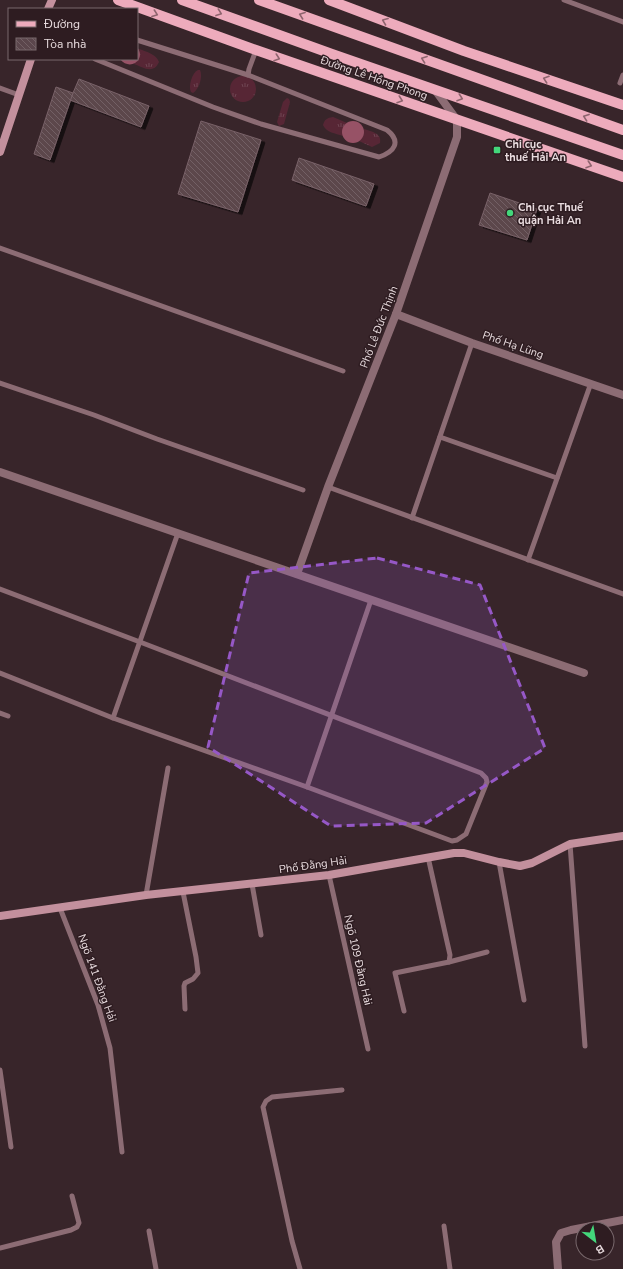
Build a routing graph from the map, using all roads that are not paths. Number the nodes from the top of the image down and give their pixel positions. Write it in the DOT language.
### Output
graph roads {
  1 [pos="118,0"];
  2 [pos="182,0"];
  3 [pos="259,0"];
  4 [pos="329,0"];
  5 [pos="564,0"];
  6 [pos="623,22"];
  7 [pos="138,40"];
  8 [pos="256,50"];
  9 [pos="31,60"];
  10 [pos="97,60"];
  11 [pos="623,75"];
  12 [pos="248,76"];
  13 [pos="620,83"];
  14 [pos="0,88"];
  15 [pos="435,90"];
  16 [pos="19,95"];
  17 [pos="623,105"];
  18 [pos="457,120"];
  19 [pos="623,130"];
  20 [pos="0,152"];
  21 [pos="623,154"];
  22 [pos="623,177"];
  23 [pos="0,248"];
  24 [pos="396,314"];
  25 [pos="472,343"];
  26 [pos="343,371"];
  27 [pos="0,383"];
  28 [pos="591,383"];
  29 [pos="623,395"];
  30 [pos="440,437"];
  31 [pos="0,472"];
  32 [pos="557,478"];
  33 [pos="328,487"];
  34 [pos="303,490"];
  35 [pos="412,518"];
  36 [pos="178,533"];
  37 [pos="528,560"];
  38 [pos="297,574"];
  39 [pos="0,589"];
  40 [pos="623,594"];
  41 [pos="371,600"];
  42 [pos="140,642"];
  43 [pos="0,673"];
  44 [pos="584,673"];
  45 [pos="0,713"];
  46 [pos="8,716"];
  47 [pos="331,716"];
  48 [pos="113,718"];
  49 [pos="168,768"];
  50 [pos="307,787"];
  51 [pos="623,836"];
  52 [pos="570,844"];
  53 [pos="428,857"];
  54 [pos="499,862"];
  55 [pos="329,875"];
  56 [pos="252,884"];
  57 [pos="182,892"];
  58 [pos="146,895"];
  59 [pos="60,908"];
  60 [pos="0,916"];
  61 [pos="261,935"];
  62 [pos="487,952"];
  63 [pos="449,962"];
  64 [pos="524,1000"];
  65 [pos="185,1009"];
  66 [pos="404,1011"];
  67 [pos="585,1046"];
  68 [pos="368,1049"];
  69 [pos="0,1070"];
  70 [pos="342,1090"];
  71 [pos="3,1108"];
  72 [pos="11,1146"];
  73 [pos="122,1152"];
  74 [pos="72,1196"];
  75 [pos="623,1220"];
  76 [pos="444,1226"];
  77 [pos="149,1231"];
  78 [pos="0,1248"];
  79 [pos="156,1269"];
  80 [pos="300,1269"];
  81 [pos="450,1269"];
  82 [pos="558,1269"];
  1 -- 8 [label="main road, Đường Lê Hồng Phong, one-way"];
  2 -- 15 [label="main road, Đường Lê Hồng Phong, one-way"];
  19 -- 3 [label="main road, one-way"];
  17 -- 4 [label="main road, one-way"];
  5 -- 6 [label="lane"];
  7 -- 12 [label="lane"];
  8 -- 12 [label="lane"];
  8 -- 18 [label="main road, Đường Lê Hồng Phong, one-way"];
  9 -- 16 [label="street"];
  10 -- 12 [label="lane"];
  11 -- 13 [label="lane"];
  14 -- 16 [label="lane"];
  15 -- 18 [label="street"];
  15 -- 21 [label="main road, Đường Lê Hồng Phong, one-way"];
  16 -- 20 [label="street"];
  18 -- 22 [label="main road, Đường Lê Hồng Phong, one-way"];
  18 -- 24 [label="street, Phố Lê Đức Thịnh"];
  23 -- 26 [label="lane"];
  24 -- 25 [label="street, Phố Hạ Lũng"];
  24 -- 33 [label="street, Phố Lê Đức Thịnh"];
  25 -- 28 [label="street, Phố Hạ Lũng"];
  25 -- 30 [label="lane"];
  27 -- 34 [label="lane"];
  28 -- 29 [label="street, Phố Hạ Lũng"];
  28 -- 32 [label="lane"];
  30 -- 32 [label="lane"];
  30 -- 35 [label="lane"];
  31 -- 36 [label="street"];
  32 -- 37 [label="lane"];
  33 -- 35 [label="lane"];
  33 -- 38 [label="street, Phố Lê Đức Thịnh"];
  35 -- 37 [label="lane"];
  36 -- 38 [label="street"];
  36 -- 42 [label="lane"];
  37 -- 40 [label="lane"];
  38 -- 41 [label="street"];
  39 -- 42 [label="lane"];
  41 -- 44 [label="street"];
  41 -- 47 [label="lane"];
  42 -- 47 [label="lane"];
  42 -- 48 [label="lane"];
  43 -- 48 [label="lane"];
  45 -- 46 [label="lane"];
  47 -- 50 [label="lane"];
  47 -- 50 [label="lane"];
  48 -- 50 [label="lane"];
  49 -- 58 [label="lane"];
  51 -- 52 [label="street, Phố Đằng Hải"];
  52 -- 54 [label="street, Phố Đằng Hải"];
  52 -- 67 [label="lane"];
  53 -- 54 [label="street, Phố Đằng Hải"];
  53 -- 55 [label="street, Phố Đằng Hải"];
  53 -- 63 [label="lane"];
  54 -- 64 [label="lane"];
  55 -- 56 [label="street, Phố Đằng Hải"];
  55 -- 68 [label="lane, Ngõ 109 Đằng Hải"];
  56 -- 57 [label="street, Phố Đằng Hải"];
  56 -- 61 [label="lane"];
  57 -- 58 [label="street, Phố Đằng Hải"];
  57 -- 65 [label="lane"];
  58 -- 59 [label="street, Phố Đằng Hải"];
  59 -- 60 [label="street, Phố Đằng Hải"];
  59 -- 73 [label="lane, Ngõ 141 Đằng Hải"];
  62 -- 63 [label="lane"];
  63 -- 66 [label="lane"];
  69 -- 71 [label="lane"];
  70 -- 80 [label="lane"];
  71 -- 72 [label="lane"];
  74 -- 78 [label="lane"];
  75 -- 82 [label="street"];
  76 -- 81 [label="lane"];
  77 -- 79 [label="lane"];
}
